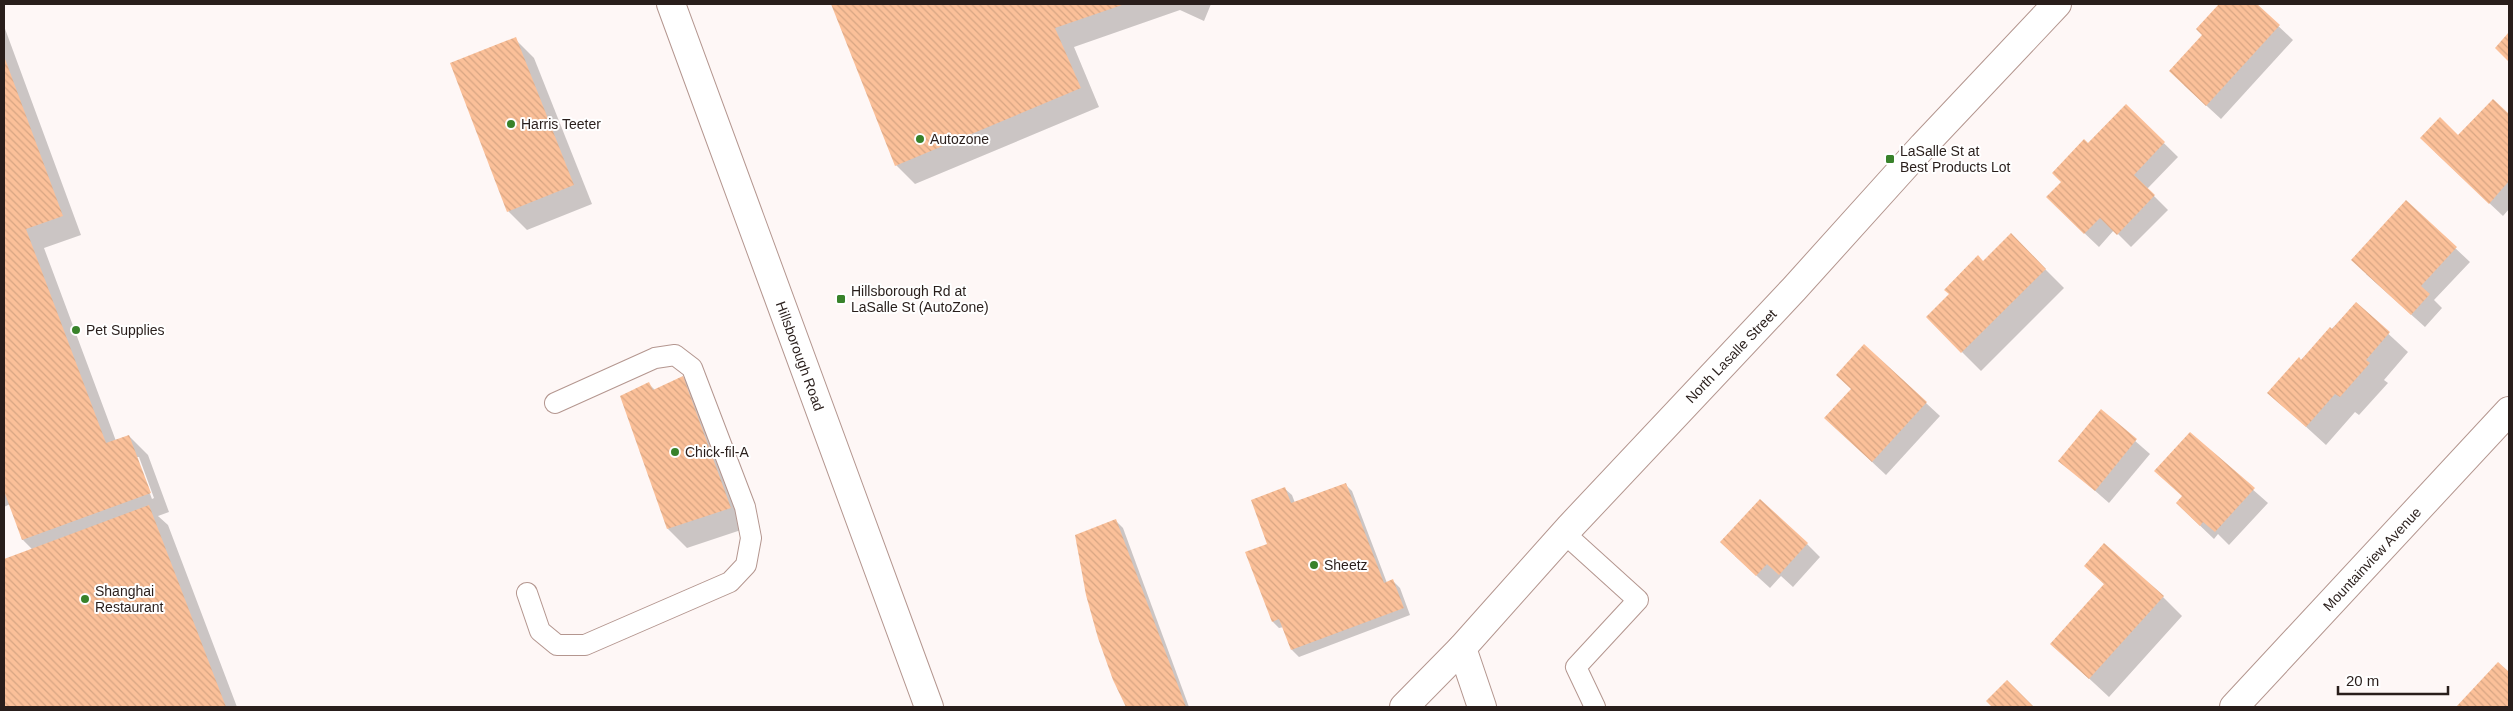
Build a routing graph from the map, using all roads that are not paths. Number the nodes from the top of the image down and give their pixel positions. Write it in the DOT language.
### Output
graph roads {
  1 [pos="671,4"];
  2 [pos="2057,4"];
  3 [pos="556,403"];
  4 [pos="2509,411"];
  5 [pos="1564,533"];
  6 [pos="527,593"];
  7 [pos="1462,648"];
  8 [pos="2241,705"];
  9 [pos="929,707"];
  10 [pos="1404,707"];
  11 [pos="1482,707"];
  12 [pos="1595,707"];
  1 -- 9 [label="street, Hillsborough Road"];
  2 -- 5 [label="street, North Lasalle Street"];
  3 -- 6 [label="lane"];
  4 -- 8 [label="street, Mountainview Avenue"];
  5 -- 7 [label="street, North Lasalle Street"];
  5 -- 12 [label="lane"];
  7 -- 10 [label="street, North Lasalle Street"];
  7 -- 11 [label="street"];
}
